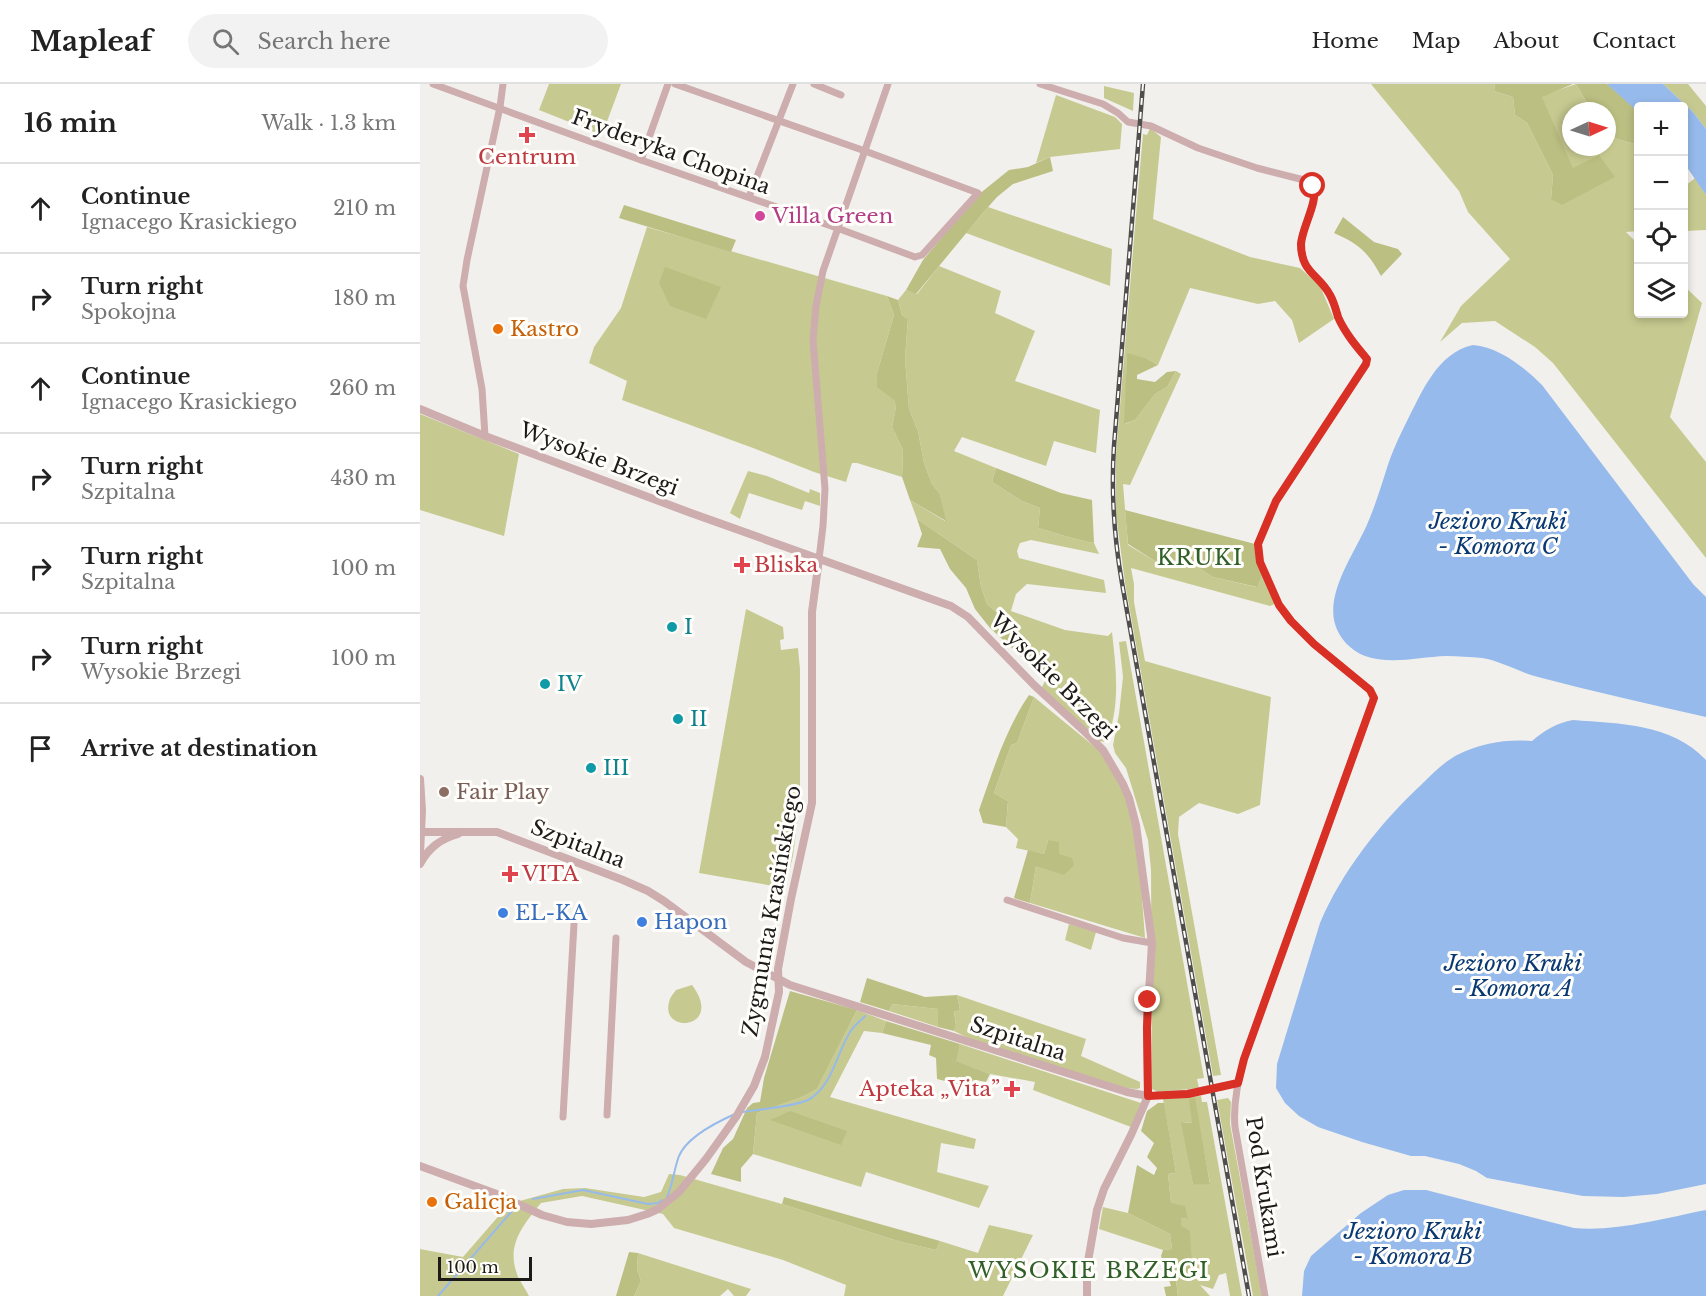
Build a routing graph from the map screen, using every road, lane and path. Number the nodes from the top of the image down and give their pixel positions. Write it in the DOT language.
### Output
graph roads {
  1 [pos="433,84"];
  2 [pos="503,84"];
  3 [pos="668,84"];
  4 [pos="675,84"];
  5 [pos="793,84"];
  6 [pos="814,84"];
  7 [pos="888,84"];
  8 [pos="1040,84"];
  9 [pos="841,95"];
  10 [pos="500,107"];
  11 [pos="778,121"];
  12 [pos="865,151"];
  13 [pos="641,160"];
  14 [pos="749,197"];
  15 [pos="837,228"];
  16 [pos="420,403"];
  17 [pos="420,409"];
  18 [pos="452,422"];
  19 [pos="485,436"];
  20 [pos="819,558"];
  21 [pos="420,779"];
  22 [pos="421,797"];
  23 [pos="467,831"];
  24 [pos="421,832"];
  25 [pos="420,854"];
  26 [pos="420,864"];
  27 [pos="1007,900"];
  28 [pos="573,924"];
  29 [pos="616,938"];
  30 [pos="1152,943"];
  31 [pos="778,979"];
  32 [pos="1238,1083"];
  33 [pos="1148,1096"];
  34 [pos="607,1115"];
  35 [pos="563,1117"];
  36 [pos="420,1166"];
  37 [pos="1087,1296"];
  38 [pos="1265,1296"];
  1 -- 10 [label="street, Fryderyka Chopina"];
  2 -- 10 [label="street"];
  3 -- 13 [label="street"];
  4 -- 11 [label="street"];
  5 -- 11 [label="street"];
  6 -- 9 [label="street"];
  7 -- 12 [label="street, Zygmunta Krasińskiego"];
  8 -- 32 [label="street"];
  10 -- 13 [label="street, Fryderyka Chopina"];
  10 -- 19 [label="street"];
  11 -- 12 [label="street"];
  11 -- 14 [label="street"];
  12 -- 15 [label="street, Zygmunta Krasińskiego"];
  12 -- 15 [label="street, Fryderyka Chopina"];
  13 -- 14 [label="street, Fryderyka Chopina"];
  14 -- 15 [label="street, Fryderyka Chopina"];
  15 -- 20 [label="street, Zygmunta Krasińskiego"];
  16 -- 18 [label="street, Wysokie Brzegi"];
  17 -- 18 [label="street, Wysokie Brzegi"];
  18 -- 19 [label="street, Wysokie Brzegi"];
  19 -- 20 [label="street, Wysokie Brzegi"];
  20 -- 30 [label="street, Wysokie Brzegi"];
  20 -- 31 [label="street, Zygmunta Krasińskiego"];
  21 -- 22 [label="street"];
  22 -- 24 [label="street"];
  23 -- 24 [label="street, Szpitalna"];
  23 -- 26 [label="street"];
  23 -- 31 [label="street, Szpitalna"];
  24 -- 25 [label="street"];
  27 -- 30 [label="street"];
  28 -- 35 [label="street"];
  29 -- 34 [label="street"];
  30 -- 33 [label="street, Wysokie Brzegi"];
  31 -- 33 [label="street, Szpitalna"];
  31 -- 36 [label="street, Zygmunta Krasińskiego"];
  32 -- 33 [label="street, Szpitalna"];
  32 -- 38 [label="street, Pod Krukami"];
  33 -- 37 [label="street, Wysokie Brzegi"];
}
